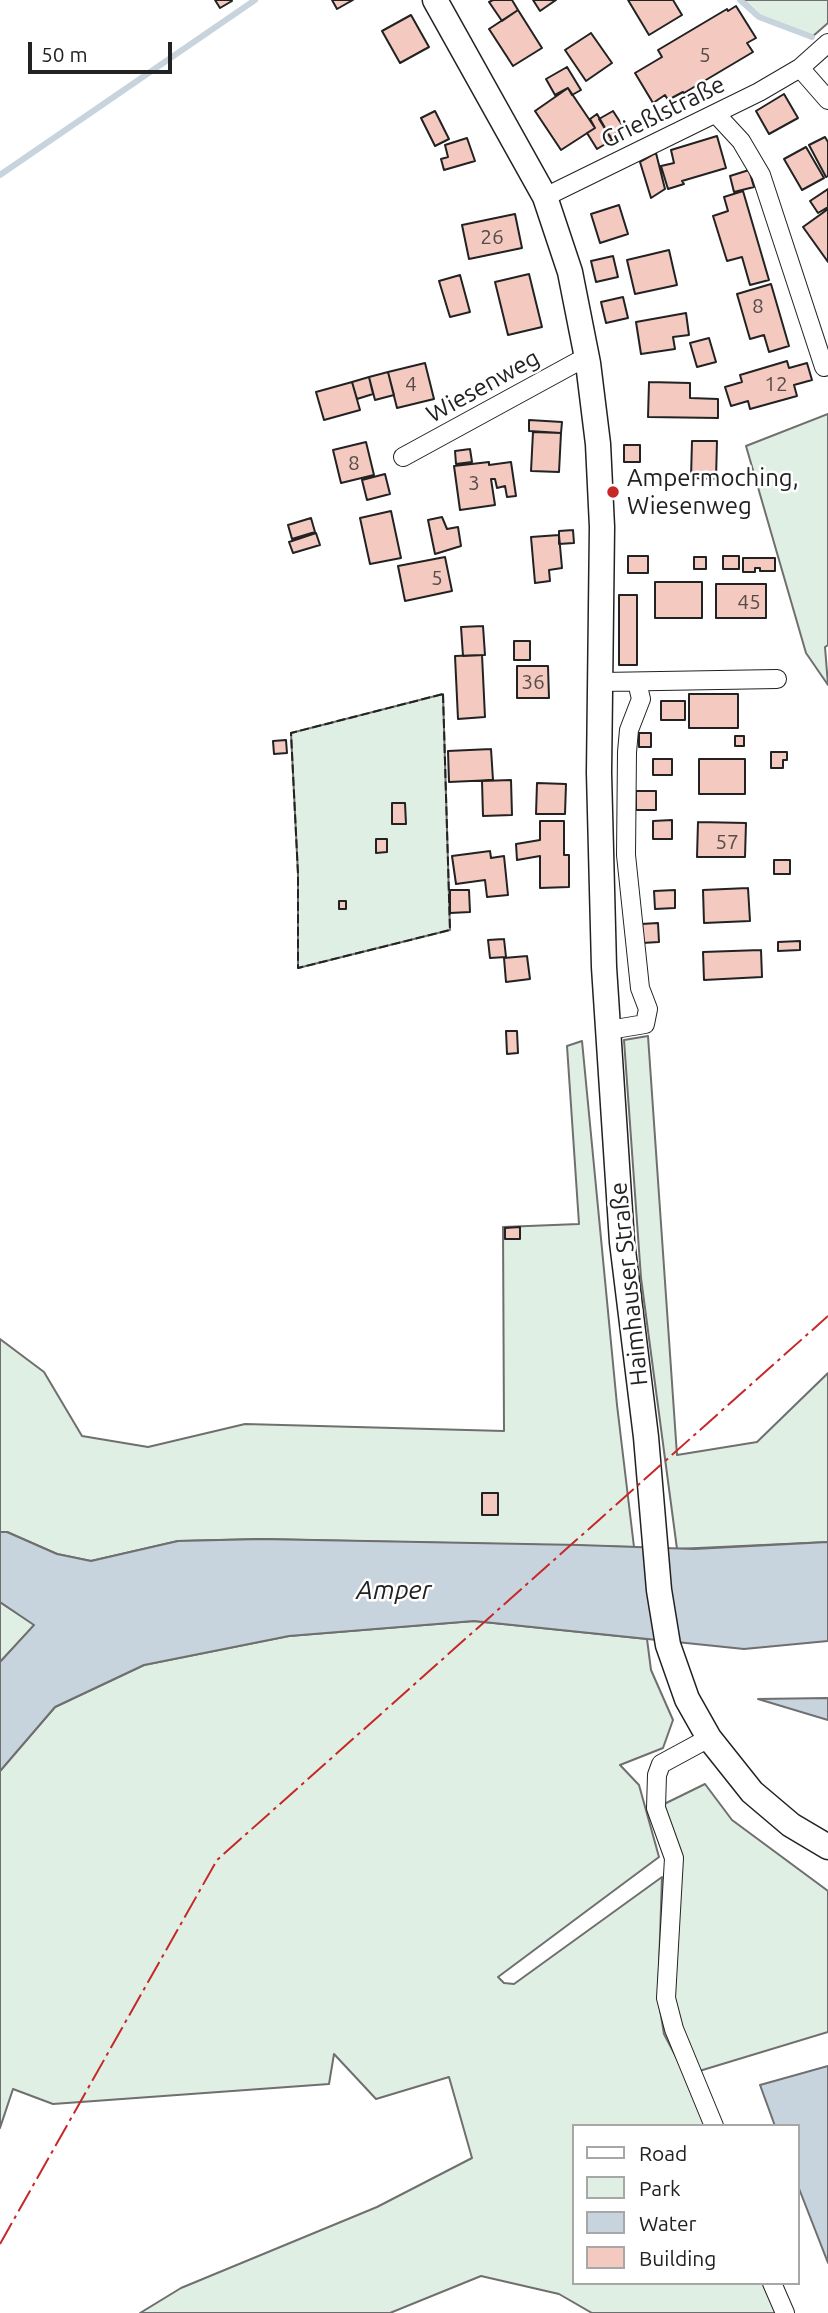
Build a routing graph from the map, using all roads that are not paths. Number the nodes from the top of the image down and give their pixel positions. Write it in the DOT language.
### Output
graph roads {
  1 [pos="435,0"];
  2 [pos="828,43"];
  3 [pos="800,68"];
  4 [pos="828,100"];
  5 [pos="716,114"];
  6 [pos="545,197"];
  7 [pos="588,363"];
  8 [pos="824,367"];
  9 [pos="403,457"];
  10 [pos="777,679"];
  11 [pos="602,682"];
  12 [pos="638,682"];
  13 [pos="609,1030"];
  14 [pos="709,1738"];
  15 [pos="828,1847"];
  16 [pos="713,2124"];
  17 [pos="773,2285"];
  18 [pos="785,2313"];
  1 -- 6 [label="main road, Haimhauser Straße"];
  2 -- 3 [label="street, Grießlstraße"];
  3 -- 4 [label="street"];
  3 -- 5 [label="street, Grießlstraße"];
  5 -- 6 [label="street, Grießlstraße"];
  5 -- 8 [label="street"];
  6 -- 7 [label="main road, Haimhauser Straße"];
  7 -- 9 [label="street, Wiesenweg"];
  7 -- 11 [label="main road, Haimhauser Straße"];
  10 -- 12 [label="street"];
  11 -- 12 [label="street"];
  11 -- 13 [label="main road, Haimhauser Straße"];
  12 -- 13 [label="street"];
  13 -- 14 [label="main road, Haimhauser Straße"];
  14 -- 15 [label="main road, Haimhauser Straße"];
  14 -- 16 [label="street"];
  17 -- 18 [label="street"];
}
